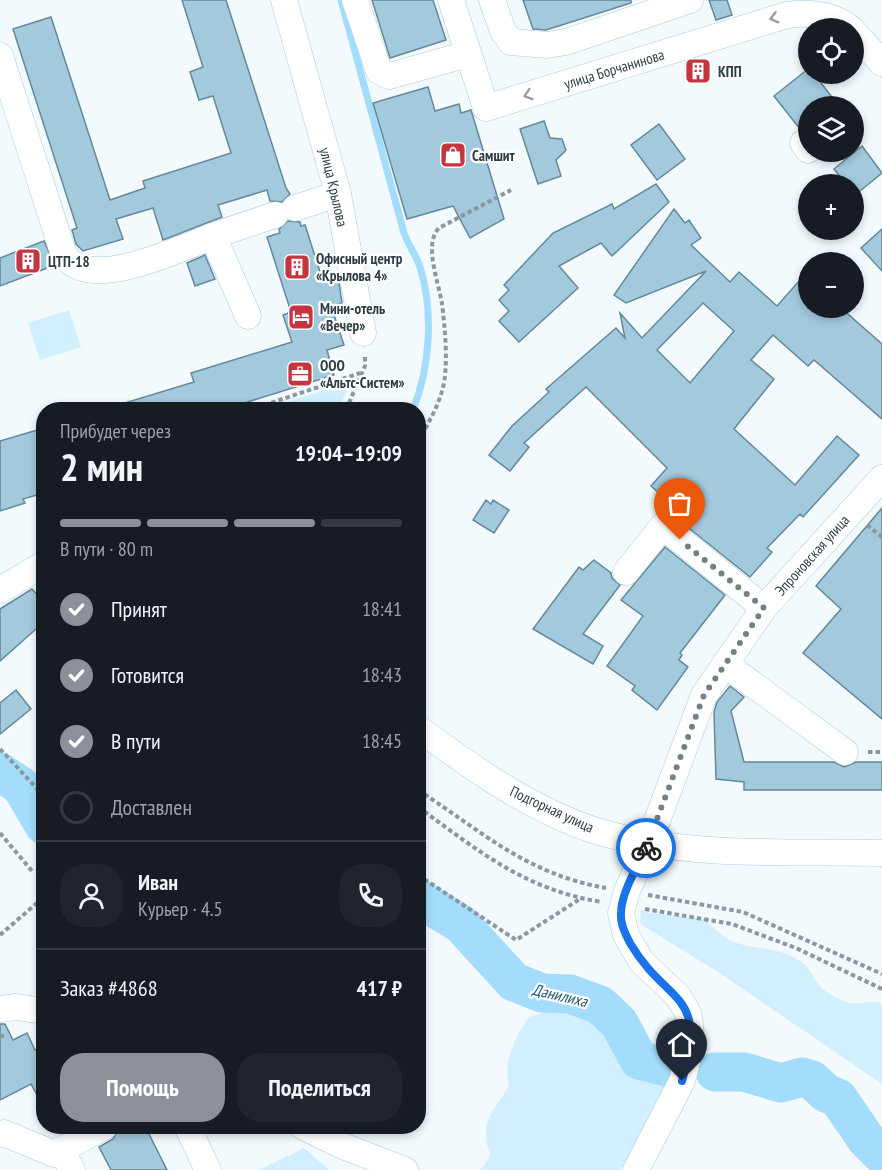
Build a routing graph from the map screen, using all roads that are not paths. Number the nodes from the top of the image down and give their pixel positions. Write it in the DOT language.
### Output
graph roads {
  1 [pos="284,0"];
  2 [pos="355,0"];
  3 [pos="451,0"];
  4 [pos="492,0"];
  5 [pos="690,0"];
  6 [pos="831,18"];
  7 [pos="864,43"];
  8 [pos="468,54"];
  9 [pos="0,56"];
  10 [pos="882,63"];
  11 [pos="338,194"];
  12 [pos="213,236"];
  13 [pos="248,316"];
  14 [pos="363,333"];
  15 [pos="882,478"];
  16 [pos="36,569"];
  17 [pos="626,572"];
  18 [pos="0,590"];
  19 [pos="764,608"];
  20 [pos="724,664"];
  21 [pos="426,733"];
  22 [pos="845,752"];
  23 [pos="649,842"];
  24 [pos="882,853"];
  25 [pos="0,1009"];
  26 [pos="36,1010"];
  27 [pos="0,1134"];
  28 [pos="96,1134"];
  29 [pos="191,1134"];
  30 [pos="319,1134"];
  31 [pos="67,1160"];
  32 [pos="208,1170"];
  33 [pos="405,1170"];
  34 [pos="636,1170"];
  1 -- 11 [label="street, улица Крылова"];
  2 -- 8 [label="street"];
  3 -- 8 [label="street, улица Борчанинова"];
  4 -- 5 [label="street"];
  6 -- 8 [label="street, улица Борчанинова, one-way"];
  7 -- 10 [label="street"];
  9 -- 12 [label="street"];
  11 -- 12 [label="street"];
  11 -- 14 [label="street, улица Крылова"];
  12 -- 13 [label="street"];
  15 -- 19 [label="street, Эпроновская улица"];
  16 -- 18 [label="street"];
  17 -- 19 [label="street"];
  19 -- 20 [label="street, Эпроновская улица"];
  20 -- 22 [label="street"];
  20 -- 23 [label="street, Эпроновская улица"];
  21 -- 23 [label="street, Подгорная улица"];
  23 -- 24 [label="street, Подгорная улица"];
  23 -- 34 [label="street"];
  25 -- 26 [label="street"];
  27 -- 31 [label="street"];
  28 -- 31 [label="street"];
  29 -- 32 [label="street"];
  30 -- 33 [label="street"];
}
